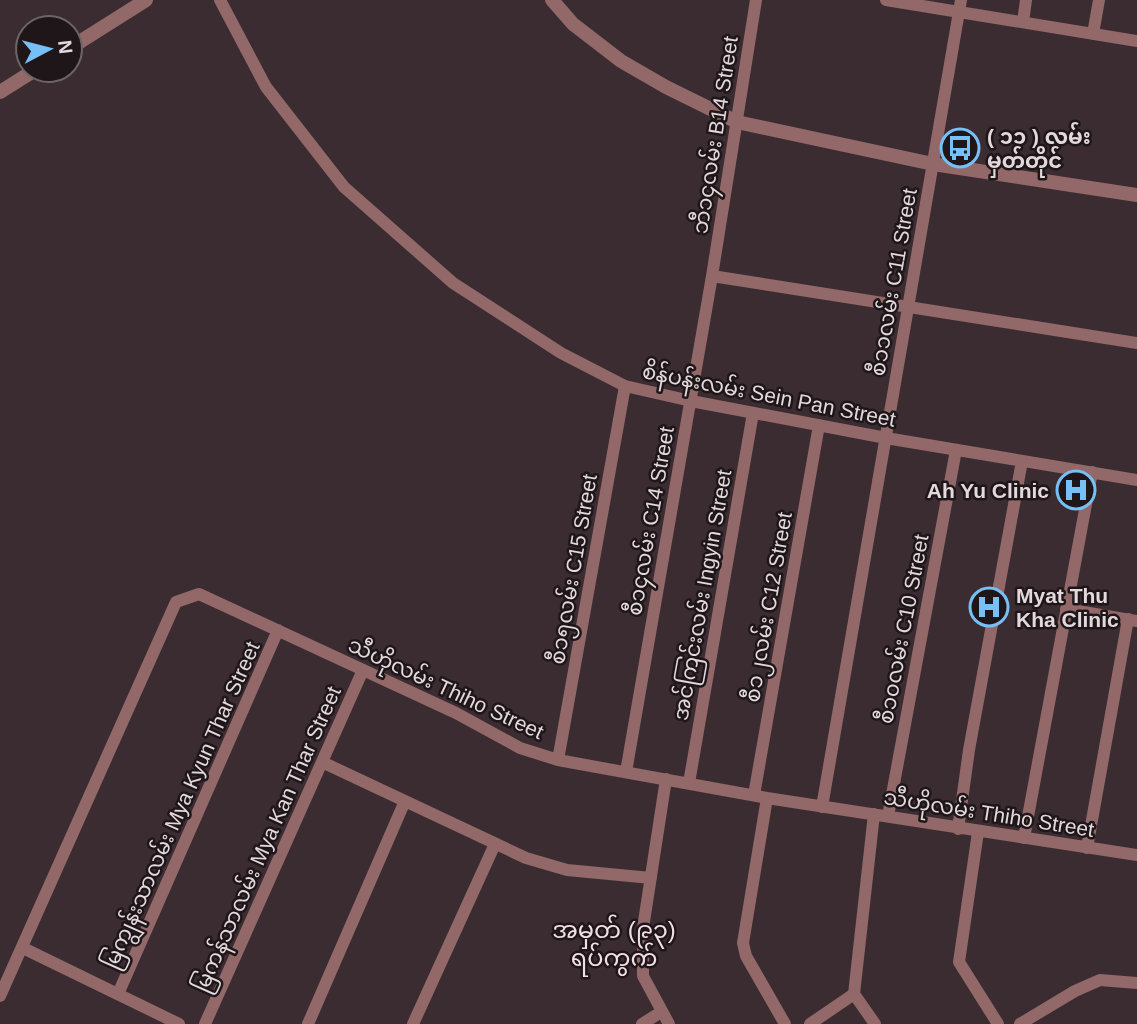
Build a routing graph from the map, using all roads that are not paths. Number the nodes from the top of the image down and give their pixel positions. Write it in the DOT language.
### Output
graph roads {
  1 [pos="146,0"];
  2 [pos="220,0"];
  3 [pos="552,0"];
  4 [pos="756,0"];
  5 [pos="886,0"];
  6 [pos="1026,0"];
  7 [pos="1099,0"];
  8 [pos="960,6"];
  9 [pos="1023,22"];
  10 [pos="1093,34"];
  11 [pos="84,39"];
  12 [pos="1137,41"];
  13 [pos="737,122"];
  14 [pos="933,164"];
  15 [pos="1137,195"];
  16 [pos="712,276"];
  17 [pos="908,307"];
  18 [pos="1137,343"];
  19 [pos="625,386"];
  20 [pos="691,401"];
  21 [pos="752,413"];
  22 [pos="819,425"];
  23 [pos="886,438"];
  24 [pos="956,450"];
  25 [pos="1022,461"];
  26 [pos="1091,472"];
  27 [pos="1137,480"];
  28 [pos="1066,609"];
  29 [pos="1133,620"];
  30 [pos="278,631"];
  31 [pos="363,670"];
  32 [pos="558,760"];
  33 [pos="322,762"];
  34 [pos="626,772"];
  35 [pos="666,779"];
  36 [pos="689,783"];
  37 [pos="760,797"];
  38 [pos="405,801"];
  39 [pos="822,807"];
  40 [pos="881,815"];
  41 [pos="958,829"];
  42 [pos="978,832"];
  43 [pos="1024,838"];
  44 [pos="495,844"];
  45 [pos="1087,848"];
  46 [pos="1137,855"];
  47 [pos="650,878"];
  48 [pos="23,948"];
  49 [pos="1137,983"];
  50 [pos="118,994"];
  51 [pos="854,994"];
  52 [pos="0,996"];
  53 [pos="661,1012"];
  54 [pos="179,1024"];
  55 [pos="205,1024"];
  56 [pos="308,1024"];
  57 [pos="413,1024"];
  58 [pos="642,1024"];
  59 [pos="668,1024"];
  60 [pos="785,1024"];
  61 [pos="810,1024"];
  62 [pos="875,1024"];
  63 [pos="998,1024"];
  64 [pos="1020,1024"];
  1 -- 11 [label="street"];
  2 -- 19 [label="street, စိန်ပန်းလမ်း Sein Pan Street"];
  3 -- 13 [label="street"];
  4 -- 13 [label="street, ဘီ၁၄လမ်း B14 Street"];
  5 -- 8 [label="street"];
  6 -- 9 [label="street"];
  7 -- 10 [label="street"];
  8 -- 9 [label="street"];
  8 -- 14 [label="street, စီ၁၁လမ်း C11 Street"];
  9 -- 10 [label="street"];
  10 -- 12 [label="street"];
  13 -- 14 [label="street"];
  13 -- 16 [label="street, ဘီ၁၄လမ်း B14 Street"];
  14 -- 15 [label="street"];
  14 -- 17 [label="street, စီ၁၁လမ်း C11 Street"];
  16 -- 17 [label="street"];
  16 -- 20 [label="street, စီ၁၄လမ်း C14 Street"];
  17 -- 18 [label="street"];
  17 -- 23 [label="street, စီ၁၁လမ်း C11 Street"];
  19 -- 20 [label="street, စိန်ပန်းလမ်း Sein Pan Street"];
  19 -- 32 [label="street, စီ၁၅လမ်း C15 Street"];
  20 -- 21 [label="street, စိန်ပန်းလမ်း Sein Pan Street"];
  20 -- 34 [label="street, စီ၁၄လမ်း C14 Street"];
  21 -- 22 [label="street, စိန်ပန်းလမ်း Sein Pan Street"];
  21 -- 36 [label="street, အင်ကြင်းလမ်း Ingyin Street"];
  22 -- 23 [label="street, စိန်ပန်းလမ်း Sein Pan Street"];
  22 -- 37 [label="street, စီ၁၂လမ်း C12 Street"];
  23 -- 24 [label="street, စိန်ပန်းလမ်း Sein Pan Street"];
  23 -- 39 [label="street, စီ၁၁လမ်း C11 Street"];
  24 -- 25 [label="street, စိန်ပန်းလမ်း Sein Pan Street"];
  24 -- 40 [label="street, စီ၁၀လမ်း C10 Street"];
  25 -- 26 [label="street, စိန်ပန်းလမ်း Sein Pan Street"];
  25 -- 41 [label="street"];
  26 -- 27 [label="street, စိန်ပန်းလမ်း Sein Pan Street"];
  26 -- 28 [label="street"];
  28 -- 29 [label="street"];
  28 -- 43 [label="street"];
  29 -- 45 [label="street"];
  30 -- 31 [label="street, သီဟိုလမ်း Thiho Street"];
  30 -- 48 [label="street, သီဟိုလမ်း Thiho Street"];
  30 -- 50 [label="street, မြကျွန်းသာလမ်း Mya Kyun Thar Street"];
  31 -- 32 [label="street, သီဟိုလမ်း Thiho Street"];
  31 -- 33 [label="street, မြကန်သာလမ်း Mya Kan Thar Street"];
  32 -- 34 [label="street, သီဟိုလမ်း Thiho Street"];
  33 -- 38 [label="street"];
  33 -- 55 [label="street, မြကန်သာလမ်း Mya Kan Thar Street"];
  34 -- 35 [label="street, သီဟိုလမ်း Thiho Street"];
  35 -- 36 [label="street, သီဟိုလမ်း Thiho Street"];
  35 -- 47 [label="street"];
  36 -- 37 [label="street, သီဟိုလမ်း Thiho Street"];
  37 -- 39 [label="street, သီဟိုလမ်း Thiho Street"];
  37 -- 60 [label="street, စီ၁၂လမ်း C12 Street"];
  38 -- 44 [label="street"];
  38 -- 56 [label="street"];
  39 -- 40 [label="street, သီဟိုလမ်း Thiho Street"];
  40 -- 41 [label="street, သီဟိုလမ်း Thiho Street"];
  40 -- 51 [label="street, စီ၁၀လမ်း C10 Street"];
  41 -- 42 [label="street, သီဟိုလမ်း Thiho Street"];
  42 -- 43 [label="street, သီဟိုလမ်း Thiho Street"];
  42 -- 63 [label="street"];
  43 -- 45 [label="street, သီဟိုလမ်း Thiho Street"];
  44 -- 47 [label="street"];
  44 -- 57 [label="street"];
  45 -- 46 [label="street, သီဟိုလမ်း Thiho Street"];
  47 -- 53 [label="street"];
  48 -- 50 [label="street"];
  48 -- 52 [label="street, သီဟိုလမ်း Thiho Street"];
  49 -- 64 [label="street"];
  50 -- 54 [label="street"];
  51 -- 61 [label="street"];
  51 -- 62 [label="street"];
  53 -- 58 [label="street"];
  53 -- 59 [label="street"];
}
